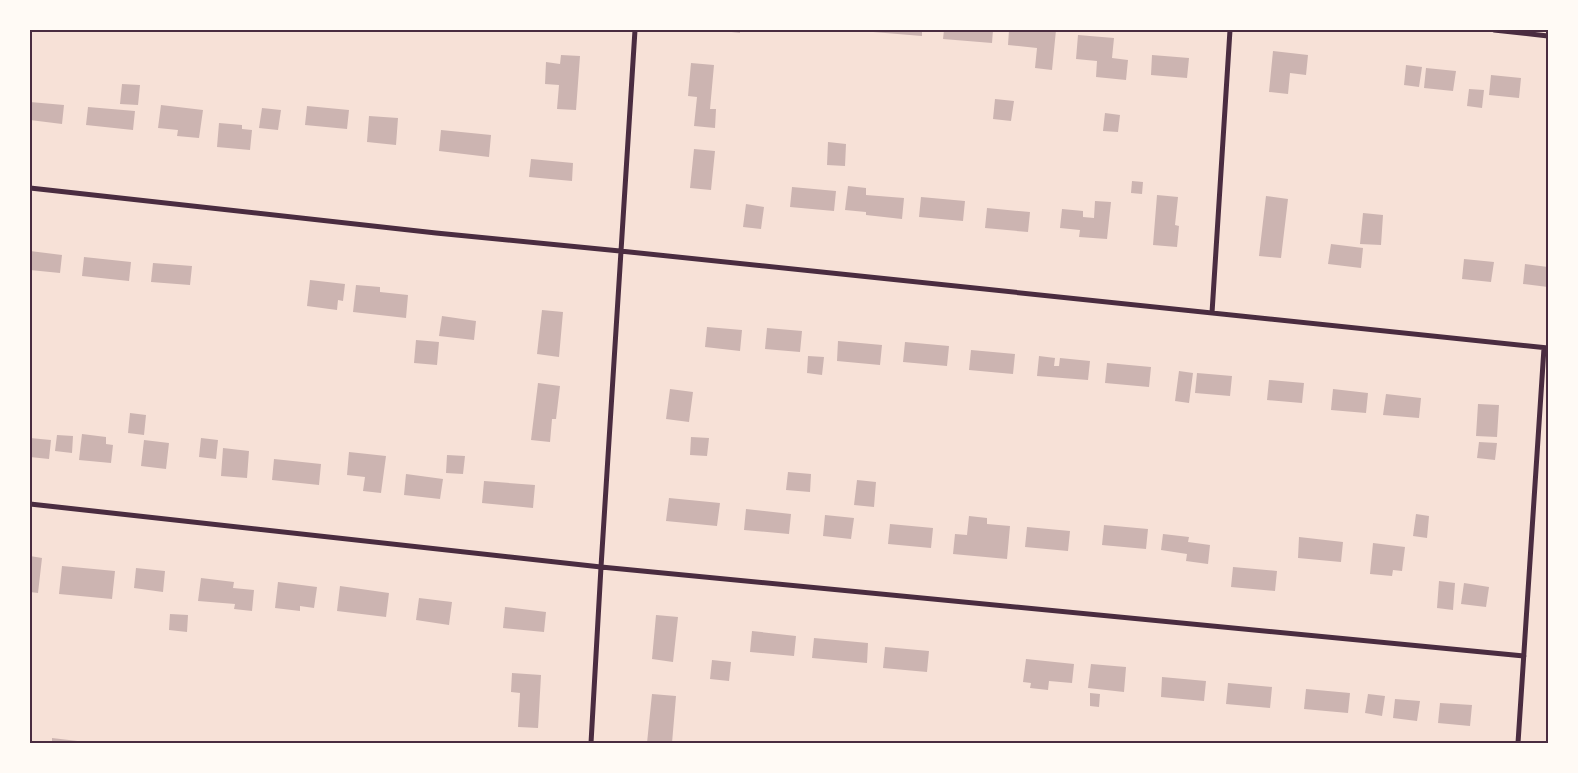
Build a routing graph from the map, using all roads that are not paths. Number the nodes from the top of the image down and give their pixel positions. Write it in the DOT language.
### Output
graph roads {
  1 [pos="635,30"];
  2 [pos="1230,30"];
  3 [pos="1494,30"];
  4 [pos="1548,36"];
  5 [pos="30,188"];
  6 [pos="620,251"];
  7 [pos="1212,313"];
  8 [pos="1546,348"];
  9 [pos="30,504"];
  10 [pos="601,567"];
  11 [pos="1524,656"];
  12 [pos="591,743"];
  13 [pos="1518,743"];
  1 -- 6 [label="street"];
  2 -- 7 [label="street"];
  3 -- 4 [label="street"];
  5 -- 6 [label="street"];
  6 -- 7 [label="street"];
  6 -- 10 [label="street"];
  7 -- 8 [label="street"];
  8 -- 11 [label="street"];
  9 -- 10 [label="street"];
  10 -- 11 [label="street"];
  10 -- 12 [label="street"];
  11 -- 13 [label="street"];
}
